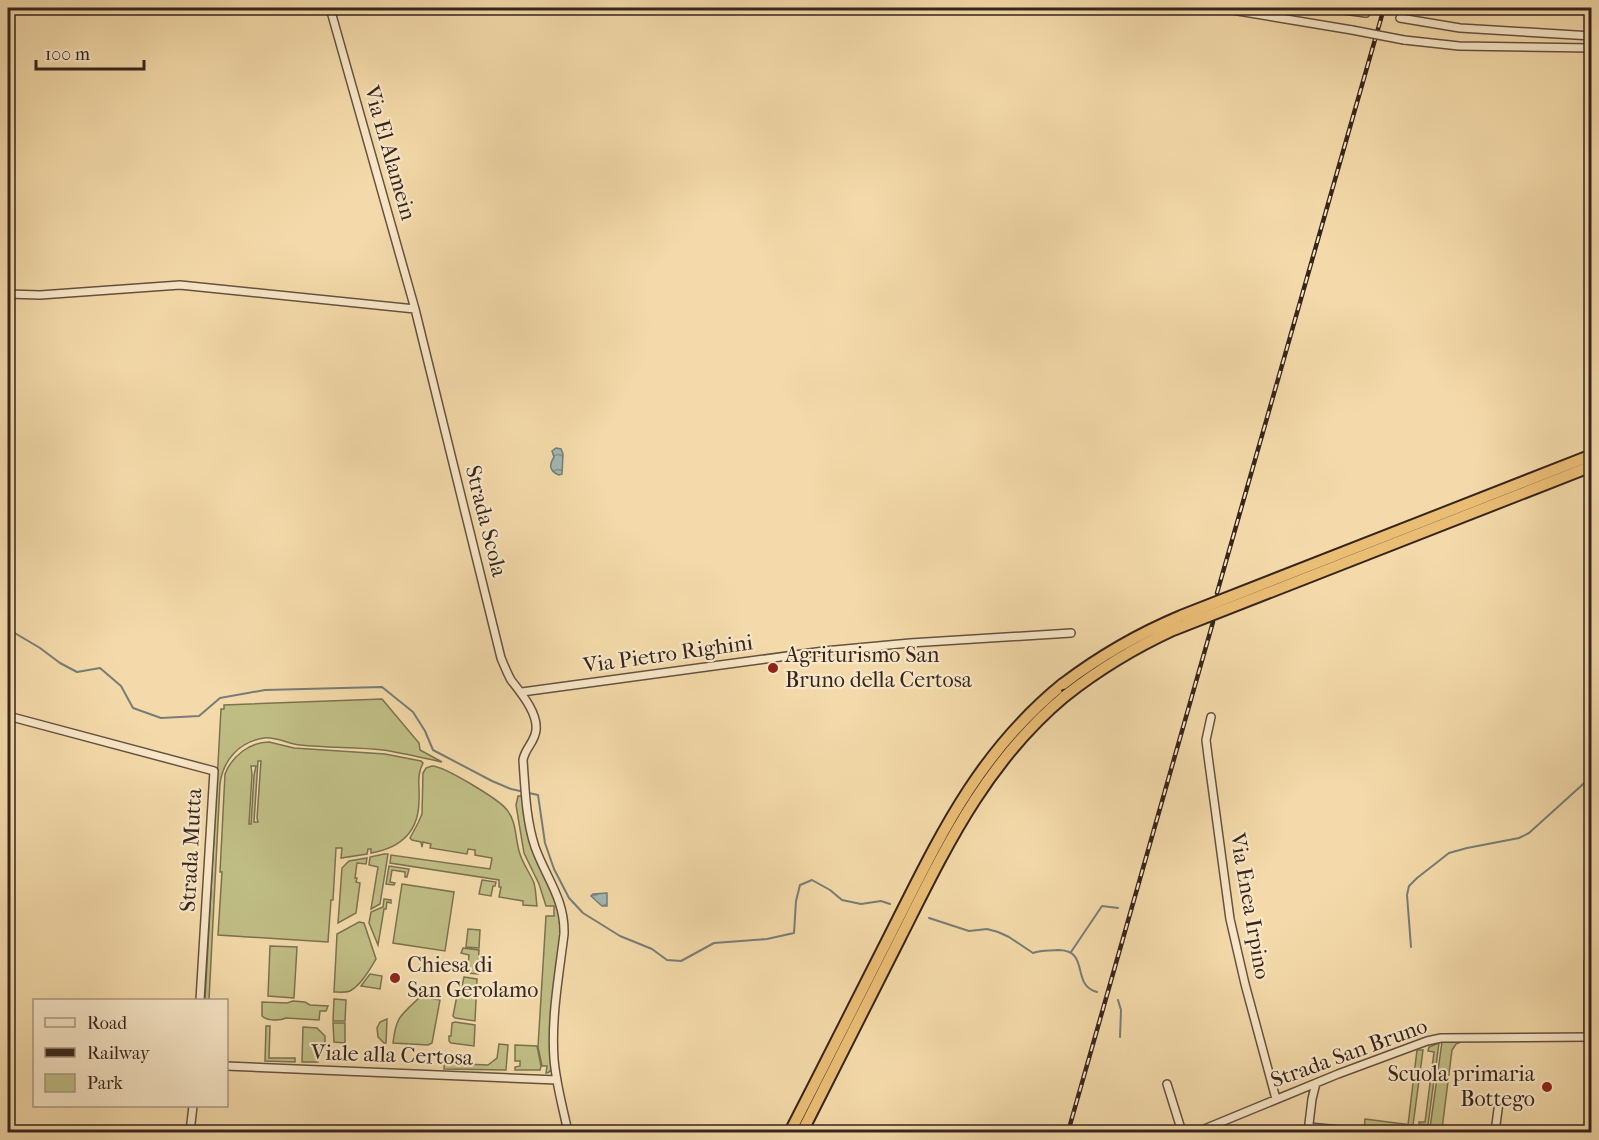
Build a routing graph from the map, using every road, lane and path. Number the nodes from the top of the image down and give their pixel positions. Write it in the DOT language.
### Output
graph roads {
  1 [pos="330,8"];
  2 [pos="1220,8"];
  3 [pos="1328,8"];
  4 [pos="1366,14"];
  5 [pos="1400,18"];
  6 [pos="1592,36"];
  7 [pos="1592,48"];
  8 [pos="8,294"];
  9 [pos="415,309"];
  10 [pos="1592,455"];
  11 [pos="1592,466"];
  12 [pos="1071,633"];
  13 [pos="522,692"];
  14 [pos="8,716"];
  15 [pos="1211,717"];
  16 [pos="200,999"];
  17 [pos="1592,1037"];
  18 [pos="228,1066"];
  19 [pos="557,1080"];
  20 [pos="1316,1083"];
  21 [pos="1167,1084"];
  22 [pos="1276,1099"];
  23 [pos="1498,1102"];
  24 [pos="193,1107"];
  25 [pos="1309,1130"];
  26 [pos="190,1132"];
  27 [pos="568,1132"];
  28 [pos="790,1132"];
  29 [pos="802,1132"];
  30 [pos="1182,1132"];
  31 [pos="1197,1132"];
  32 [pos="1360,1132"];
  33 [pos="1495,1132"];
  1 -- 9 [label="street, Via El Alamein"];
  2 -- 7 [label="street, bridge"];
  3 -- 4 [label="street"];
  5 -- 6 [label="street"];
  8 -- 9 [label="street"];
  9 -- 13 [label="street, Strada Scola"];
  10 -- 28 [label="highway, bridge"];
  11 -- 29 [label="highway, bridge"];
  12 -- 13 [label="street, Via Pietro Righini"];
  13 -- 19 [label="street, Strada Scola"];
  14 -- 16 [label="street, Strada Mutta"];
  15 -- 22 [label="street, Via Enea Irpino"];
  17 -- 20 [label="street, Strada San Bruno"];
  18 -- 19 [label="street, Viale alla Certosa"];
  19 -- 27 [label="street, Strada Scola"];
  20 -- 22 [label="street, Strada San Bruno"];
  20 -- 25 [label="street"];
  21 -- 30 [label="street"];
  22 -- 31 [label="street, Strada San Bruno"];
  23 -- 33 [label="street"];
  24 -- 26 [label="street"];
  25 -- 32 [label="street"];
}
